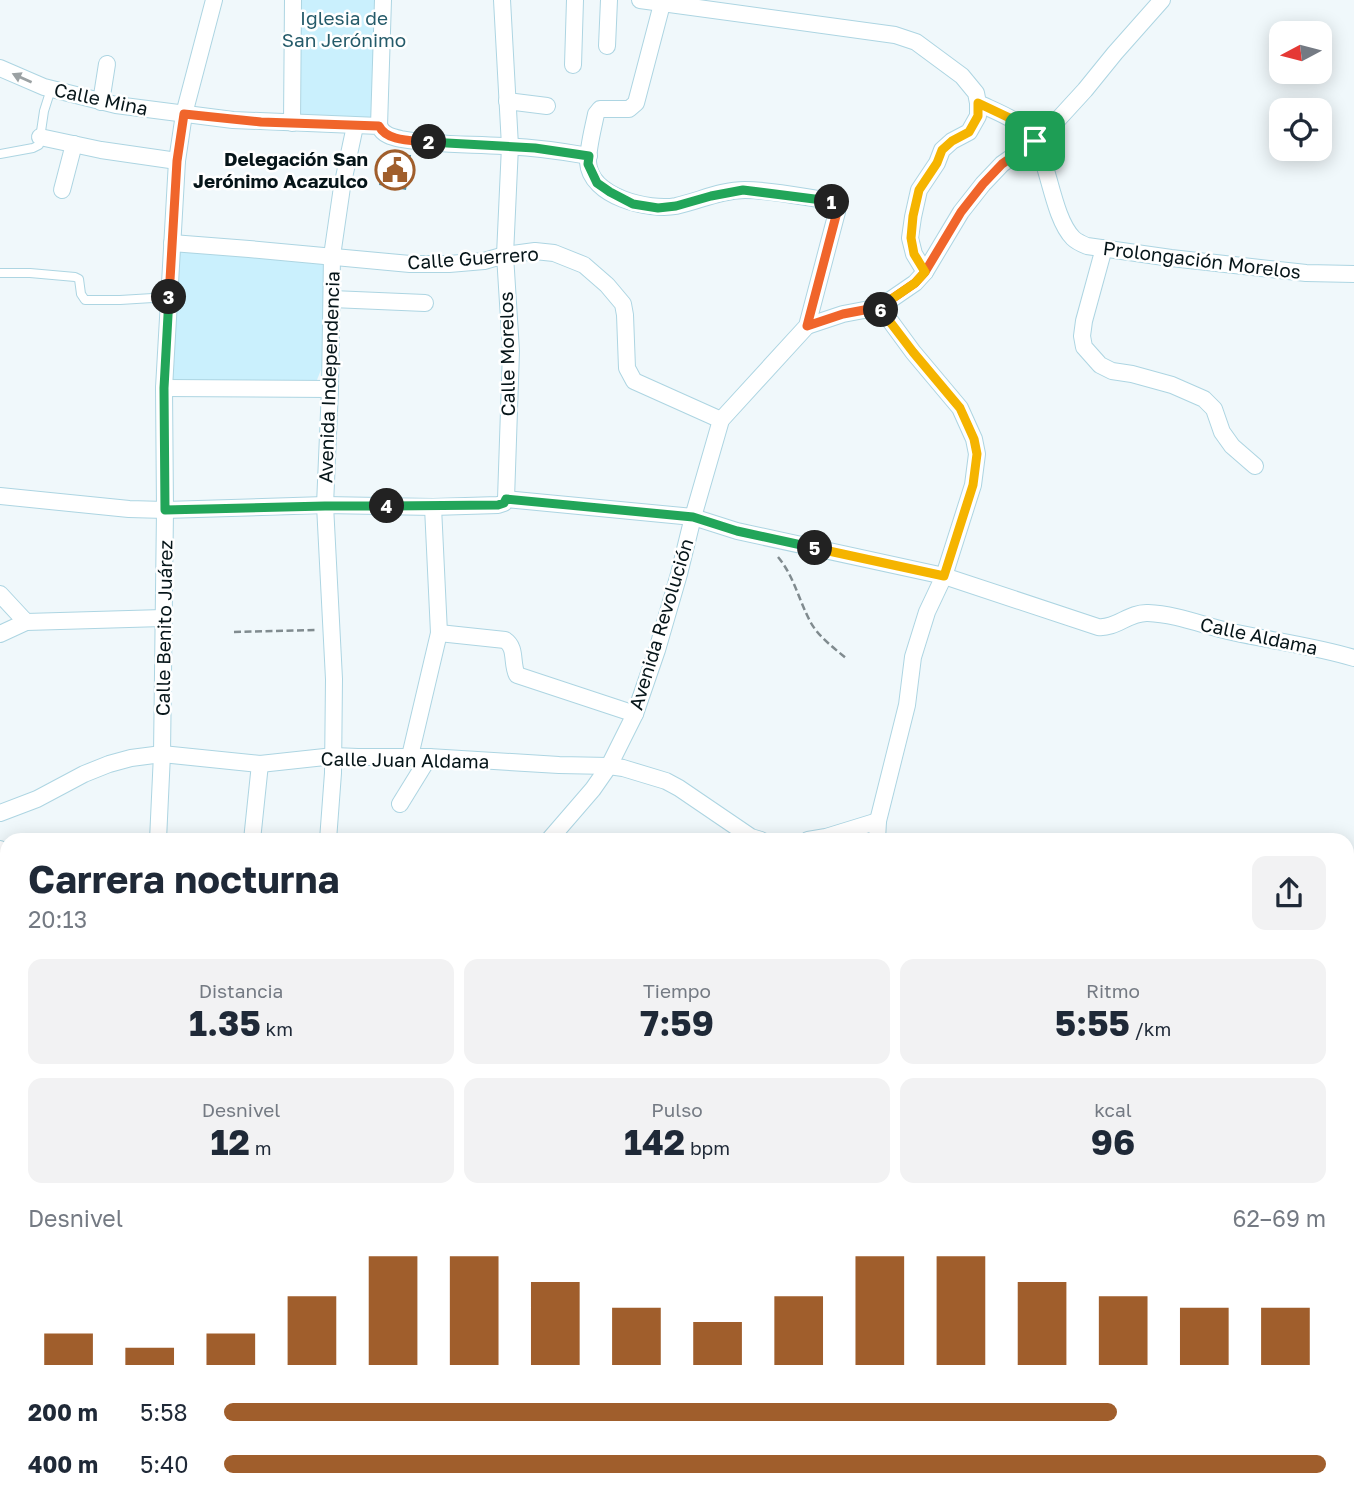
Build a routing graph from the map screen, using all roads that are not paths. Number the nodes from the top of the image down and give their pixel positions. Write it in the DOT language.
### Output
graph roads {
  1 [pos="214,0"];
  2 [pos="293,0"];
  3 [pos="383,0"];
  4 [pos="502,0"];
  5 [pos="575,0"];
  6 [pos="609,0"];
  7 [pos="640,0"];
  8 [pos="1162,0"];
  9 [pos="662,4"];
  10 [pos="607,46"];
  11 [pos="107,64"];
  12 [pos="573,65"];
  13 [pos="0,68"];
  14 [pos="51,89"];
  15 [pos="507,101"];
  16 [pos="101,102"];
  17 [pos="978,103"];
  18 [pos="547,106"];
  19 [pos="184,114"];
  20 [pos="291,123"];
  21 [pos="355,126"];
  22 [pos="379,126"];
  23 [pos="40,137"];
  24 [pos="1035,141"];
  25 [pos="74,144"];
  26 [pos="510,146"];
  27 [pos="0,154"];
  28 [pos="589,156"];
  29 [pos="177,161"];
  30 [pos="62,190"];
  31 [pos="172,243"];
  32 [pos="1104,248"];
  33 [pos="505,255"];
  34 [pos="332,256"];
  35 [pos="925,272"];
  36 [pos="0,273"];
  37 [pos="1354,274"];
  38 [pos="169,297"];
  39 [pos="332,299"];
  40 [pos="425,303"];
  41 [pos="880,307"];
  42 [pos="807,326"];
  43 [pos="164,388"];
  44 [pos="330,390"];
  45 [pos="721,421"];
  46 [pos="1255,466"];
  47 [pos="0,496"];
  48 [pos="506,499"];
  49 [pos="325,506"];
  50 [pos="433,507"];
  51 [pos="165,510"];
  52 [pos="693,517"];
  53 [pos="944,576"];
  54 [pos="0,594"];
  55 [pos="163,618"];
  56 [pos="26,622"];
  57 [pos="439,633"];
  58 [pos="0,635"];
  59 [pos="1354,658"];
  60 [pos="635,714"];
  61 [pos="162,754"];
  62 [pos="334,756"];
  63 [pos="410,756"];
  64 [pos="429,757"];
  65 [pos="260,764"];
  66 [pos="609,766"];
  67 [pos="400,804"];
  68 [pos="0,813"];
  69 [pos="878,821"];
  70 [pos="158,833"];
  71 [pos="253,833"];
  72 [pos="328,833"];
  73 [pos="555,833"];
  74 [pos="746,833"];
  75 [pos="836,833"];
  76 [pos="877,833"];
  1 -- 19 [label="street, Calle Benito Juárez"];
  2 -- 20 [label="street"];
  3 -- 22 [label="street"];
  4 -- 15 [label="street, Calle Morelos"];
  5 -- 12 [label="street"];
  6 -- 10 [label="street"];
  7 -- 9 [label="street"];
  8 -- 24 [label="street"];
  9 -- 17 [label="street"];
  9 -- 28 [label="street"];
  11 -- 16 [label="street"];
  14 -- 13 [label="street, Calle Mina, one-way"];
  14 -- 16 [label="street, Calle Mina"];
  14 -- 23 [label="lane"];
  15 -- 18 [label="street"];
  15 -- 26 [label="street, Calle Morelos"];
  16 -- 19 [label="street, Calle Mina"];
  17 -- 24 [label="street"];
  17 -- 35 [label="street"];
  19 -- 20 [label="street, Calle Mina"];
  19 -- 29 [label="street, Calle Benito Juárez"];
  20 -- 21 [label="street, Calle Mina"];
  21 -- 22 [label="street, Calle Mina"];
  21 -- 34 [label="street, Avenida Independencia"];
  22 -- 26 [label="street"];
  23 -- 25 [label="street"];
  23 -- 27 [label="lane"];
  24 -- 32 [label="street, Prolongación Morelos"];
  24 -- 35 [label="street"];
  25 -- 29 [label="street"];
  25 -- 30 [label="street"];
  26 -- 28 [label="street"];
  26 -- 33 [label="street, Calle Morelos"];
  28 -- 42 [label="street, Avenida Revolución"];
  29 -- 31 [label="street, Calle Benito Juárez"];
  31 -- 34 [label="street, Calle Guerrero"];
  31 -- 38 [label="street, Calle Benito Juárez"];
  32 -- 37 [label="street, Prolongación Morelos"];
  32 -- 46 [label="street"];
  33 -- 34 [label="street, Calle Guerrero"];
  33 -- 45 [label="street, Calle Guerrero"];
  33 -- 48 [label="street, Calle Morelos"];
  34 -- 39 [label="street, Avenida Independencia"];
  35 -- 41 [label="street"];
  36 -- 38 [label="lane"];
  38 -- 43 [label="street, Calle Benito Juárez"];
  39 -- 40 [label="street, Calle Guerrero"];
  39 -- 44 [label="street, Avenida Independencia"];
  41 -- 42 [label="street"];
  41 -- 53 [label="street"];
  42 -- 45 [label="street, Avenida Revolución"];
  43 -- 44 [label="street"];
  43 -- 51 [label="street, Calle Benito Juárez"];
  44 -- 49 [label="street, Avenida Independencia"];
  45 -- 52 [label="street, Avenida Revolución"];
  47 -- 51 [label="street, Calle Aldama"];
  48 -- 50 [label="street, Calle Aldama"];
  48 -- 52 [label="street, Calle Aldama"];
  49 -- 50 [label="street, Calle Aldama"];
  49 -- 51 [label="street, Calle Aldama"];
  49 -- 62 [label="street, Avenida Independencia"];
  50 -- 57 [label="street"];
  51 -- 55 [label="street, Calle Benito Juárez"];
  52 -- 53 [label="street, Calle Aldama"];
  52 -- 60 [label="street, Avenida Revolución"];
  53 -- 59 [label="street, Calle Aldama"];
  53 -- 69 [label="street"];
  54 -- 56 [label="street"];
  55 -- 56 [label="street"];
  55 -- 61 [label="street, Calle Benito Juárez"];
  56 -- 58 [label="street"];
  57 -- 60 [label="street"];
  57 -- 63 [label="street"];
  60 -- 66 [label="street, Avenida Revolución"];
  61 -- 65 [label="street, Calle Juan Aldama"];
  61 -- 68 [label="street, Calle Juan Aldama"];
  61 -- 70 [label="street, Calle Benito Juárez"];
  62 -- 63 [label="street, Calle Juan Aldama"];
  62 -- 65 [label="street, Calle Juan Aldama"];
  62 -- 72 [label="street, Avenida Independencia"];
  63 -- 64 [label="street, Calle Juan Aldama"];
  64 -- 66 [label="street, Calle Juan Aldama"];
  64 -- 67 [label="street"];
  65 -- 71 [label="street"];
  66 -- 73 [label="street, Avenida Revolución"];
  66 -- 74 [label="street, Calle Juan Aldama"];
  69 -- 75 [label="street"];
  69 -- 76 [label="street"];
}
